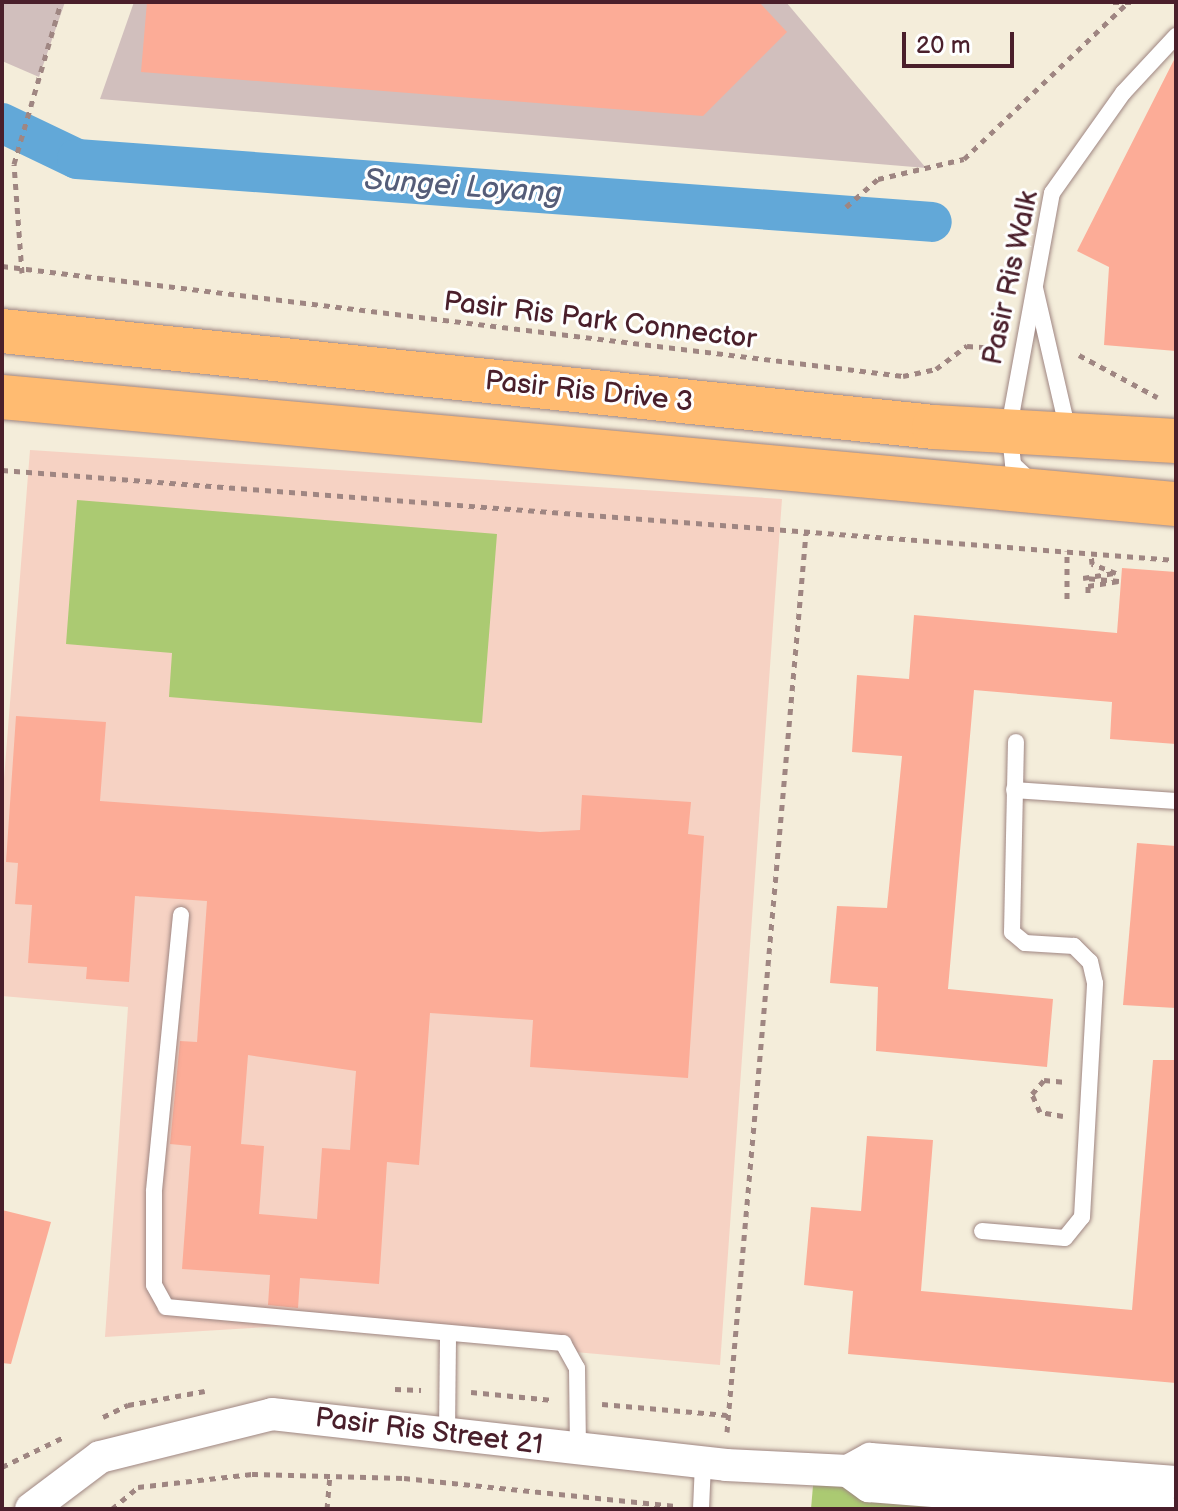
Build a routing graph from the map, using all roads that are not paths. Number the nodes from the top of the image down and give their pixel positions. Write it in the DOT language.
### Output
graph roads {
  1 [pos="1176,36"];
  2 [pos="1033,275"];
  3 [pos="2,331"];
  4 [pos="2,397"];
  5 [pos="1009,427"];
  6 [pos="1068,431"];
  7 [pos="1176,441"];
  8 [pos="1043,491"];
  9 [pos="1176,504"];
  10 [pos="1016,742"];
  11 [pos="1014,790"];
  12 [pos="1176,801"];
  13 [pos="181,915"];
  14 [pos="982,1231"];
  15 [pos="448,1335"];
  16 [pos="447,1433"];
  17 [pos="578,1449"];
  18 [pos="714,1464"];
  19 [pos="848,1471"];
  20 [pos="1176,1482"];
  21 [pos="31,1509"];
  22 [pos="701,1509"];
  23 [pos="1162,1509"];
  1 -- 2 [label="lane, Pasir Ris Walk"];
  2 -- 5 [label="lane, Pasir Ris Walk"];
  2 -- 6 [label="lane"];
  3 -- 5 [label="main road, Pasir Ris Drive 3"];
  4 -- 8 [label="main road, Pasir Ris Drive 3"];
  5 -- 6 [label="main road, Pasir Ris Drive 3"];
  5 -- 8 [label="lane, Pasir Ris Walk"];
  6 -- 7 [label="main road, Pasir Ris Drive 3"];
  8 -- 9 [label="main road, Pasir Ris Drive 3"];
  10 -- 11 [label="lane"];
  11 -- 12 [label="lane"];
  11 -- 14 [label="lane"];
  13 -- 15 [label="lane"];
  15 -- 16 [label="lane"];
  15 -- 17 [label="lane"];
  16 -- 17 [label="street, Pasir Ris Street 21"];
  16 -- 21 [label="street, Pasir Ris Street 21"];
  17 -- 18 [label="street, Pasir Ris Street 21"];
  18 -- 19 [label="street, Pasir Ris Street 21"];
  18 -- 22 [label="lane"];
  19 -- 20 [label="street, Pasir Ris Street 21"];
  19 -- 23 [label="street, Pasir Ris Street 21"];
}
